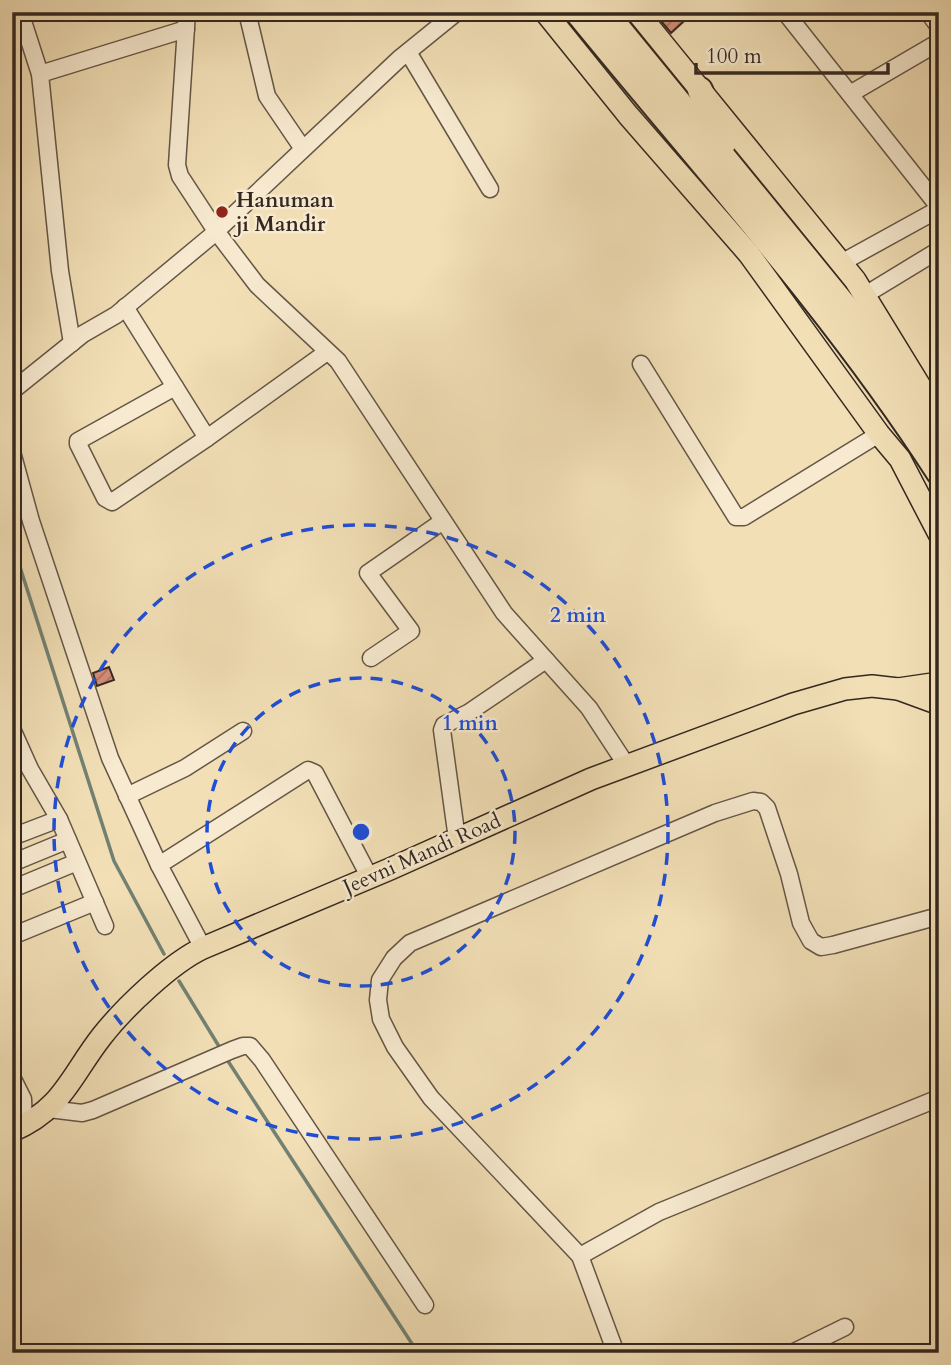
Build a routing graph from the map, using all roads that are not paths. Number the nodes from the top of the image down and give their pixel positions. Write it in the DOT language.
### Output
graph roads {
  1 [pos="247,12"];
  2 [pos="457,12"];
  3 [pos="545,12"];
  4 [pos="577,12"];
  5 [pos="605,12"];
  6 [pos="637,12"];
  7 [pos="785,12"];
  8 [pos="928,12"];
  9 [pos="22,13"];
  10 [pos="186,21"];
  11 [pos="939,27"];
  12 [pos="939,42"];
  13 [pos="408,52"];
  14 [pos="40,74"];
  15 [pos="700,90"];
  16 [pos="850,94"];
  17 [pos="303,149"];
  18 [pos="736,174"];
  19 [pos="490,189"];
  20 [pos="939,208"];
  21 [pos="216,231"];
  22 [pos="939,250"];
  23 [pos="841,263"];
  24 [pos="865,295"];
  25 [pos="125,307"];
  26 [pos="72,343"];
  27 [pos="327,352"];
  28 [pos="641,364"];
  29 [pos="175,387"];
  30 [pos="12,391"];
  31 [pos="939,417"];
  32 [pos="879,434"];
  33 [pos="207,438"];
  34 [pos="939,443"];
  35 [pos="12,452"];
  36 [pos="939,473"];
  37 [pos="443,521"];
  38 [pos="939,534"];
  39 [pos="371,658"];
  40 [pos="546,660"];
  41 [pos="939,683"];
  42 [pos="898,689"];
  43 [pos="939,704"];
  44 [pos="12,729"];
  45 [pos="243,731"];
  46 [pos="627,766"];
  47 [pos="127,796"];
  48 [pos="59,820"];
  49 [pos="12,837"];
  50 [pos="457,839"];
  51 [pos="68,840"];
  52 [pos="77,862"];
  53 [pos="12,863"];
  54 [pos="159,865"];
  55 [pos="370,878"];
  56 [pos="12,889"];
  57 [pos="94,902"];
  58 [pos="939,916"];
  59 [pos="105,926"];
  60 [pos="12,936"];
  61 [pos="203,948"];
  62 [pos="12,1077"];
  63 [pos="939,1098"];
  64 [pos="49,1109"];
  65 [pos="18,1129"];
  66 [pos="580,1256"];
  67 [pos="425,1305"];
  68 [pos="845,1327"];
  69 [pos="616,1353"];
  70 [pos="792,1353"];
  1 -- 17 [label="street"];
  2 -- 13 [label="street"];
  3 -- 32 [label="main road"];
  4 -- 36 [label="highway"];
  5 -- 18 [label="highway"];
  6 -- 15 [label="main road"];
  7 -- 16 [label="street"];
  8 -- 11 [label="street"];
  9 -- 14 [label="street"];
  10 -- 14 [label="street"];
  10 -- 21 [label="street"];
  12 -- 16 [label="street"];
  13 -- 17 [label="street"];
  13 -- 19 [label="street"];
  14 -- 26 [label="street"];
  15 -- 18 [label="highway"];
  15 -- 23 [label="main road"];
  16 -- 20 [label="street"];
  17 -- 21 [label="street"];
  18 -- 34 [label="highway"];
  20 -- 23 [label="street"];
  21 -- 25 [label="street"];
  21 -- 27 [label="street"];
  22 -- 24 [label="street"];
  23 -- 24 [label="main road"];
  24 -- 31 [label="main road"];
  25 -- 26 [label="street"];
  25 -- 29 [label="street"];
  26 -- 30 [label="street"];
  27 -- 33 [label="street"];
  27 -- 37 [label="street"];
  28 -- 32 [label="street"];
  29 -- 33 [label="street"];
  29 -- 33 [label="street"];
  32 -- 38 [label="main road"];
  35 -- 47 [label="street"];
  37 -- 39 [label="street"];
  37 -- 40 [label="street"];
  40 -- 46 [label="street"];
  40 -- 50 [label="street"];
  41 -- 42 [label="main road, Jeevni Mandi Road"];
  42 -- 43 [label="main road, Jeevni Mandi Road"];
  42 -- 46 [label="main road, Jeevni Mandi Road"];
  44 -- 48 [label="street"];
  45 -- 47 [label="street"];
  46 -- 50 [label="main road, Jeevni Mandi Road"];
  47 -- 54 [label="street"];
  48 -- 49 [label="street"];
  48 -- 51 [label="street"];
  50 -- 55 [label="main road, Jeevni Mandi Road"];
  51 -- 52 [label="street"];
  51 -- 53 [label="street"];
  52 -- 56 [label="street"];
  52 -- 57 [label="street"];
  54 -- 55 [label="street"];
  54 -- 61 [label="street"];
  55 -- 61 [label="main road, Jeevni Mandi Road"];
  57 -- 59 [label="street"];
  57 -- 60 [label="street"];
  58 -- 66 [label="street"];
  61 -- 64 [label="main road, Jeevni Mandi Road"];
  62 -- 65 [label="street"];
  63 -- 66 [label="street"];
  64 -- 65 [label="main road, Jeevni Mandi Road"];
  64 -- 67 [label="street"];
  66 -- 69 [label="street"];
  68 -- 70 [label="street"];
}
